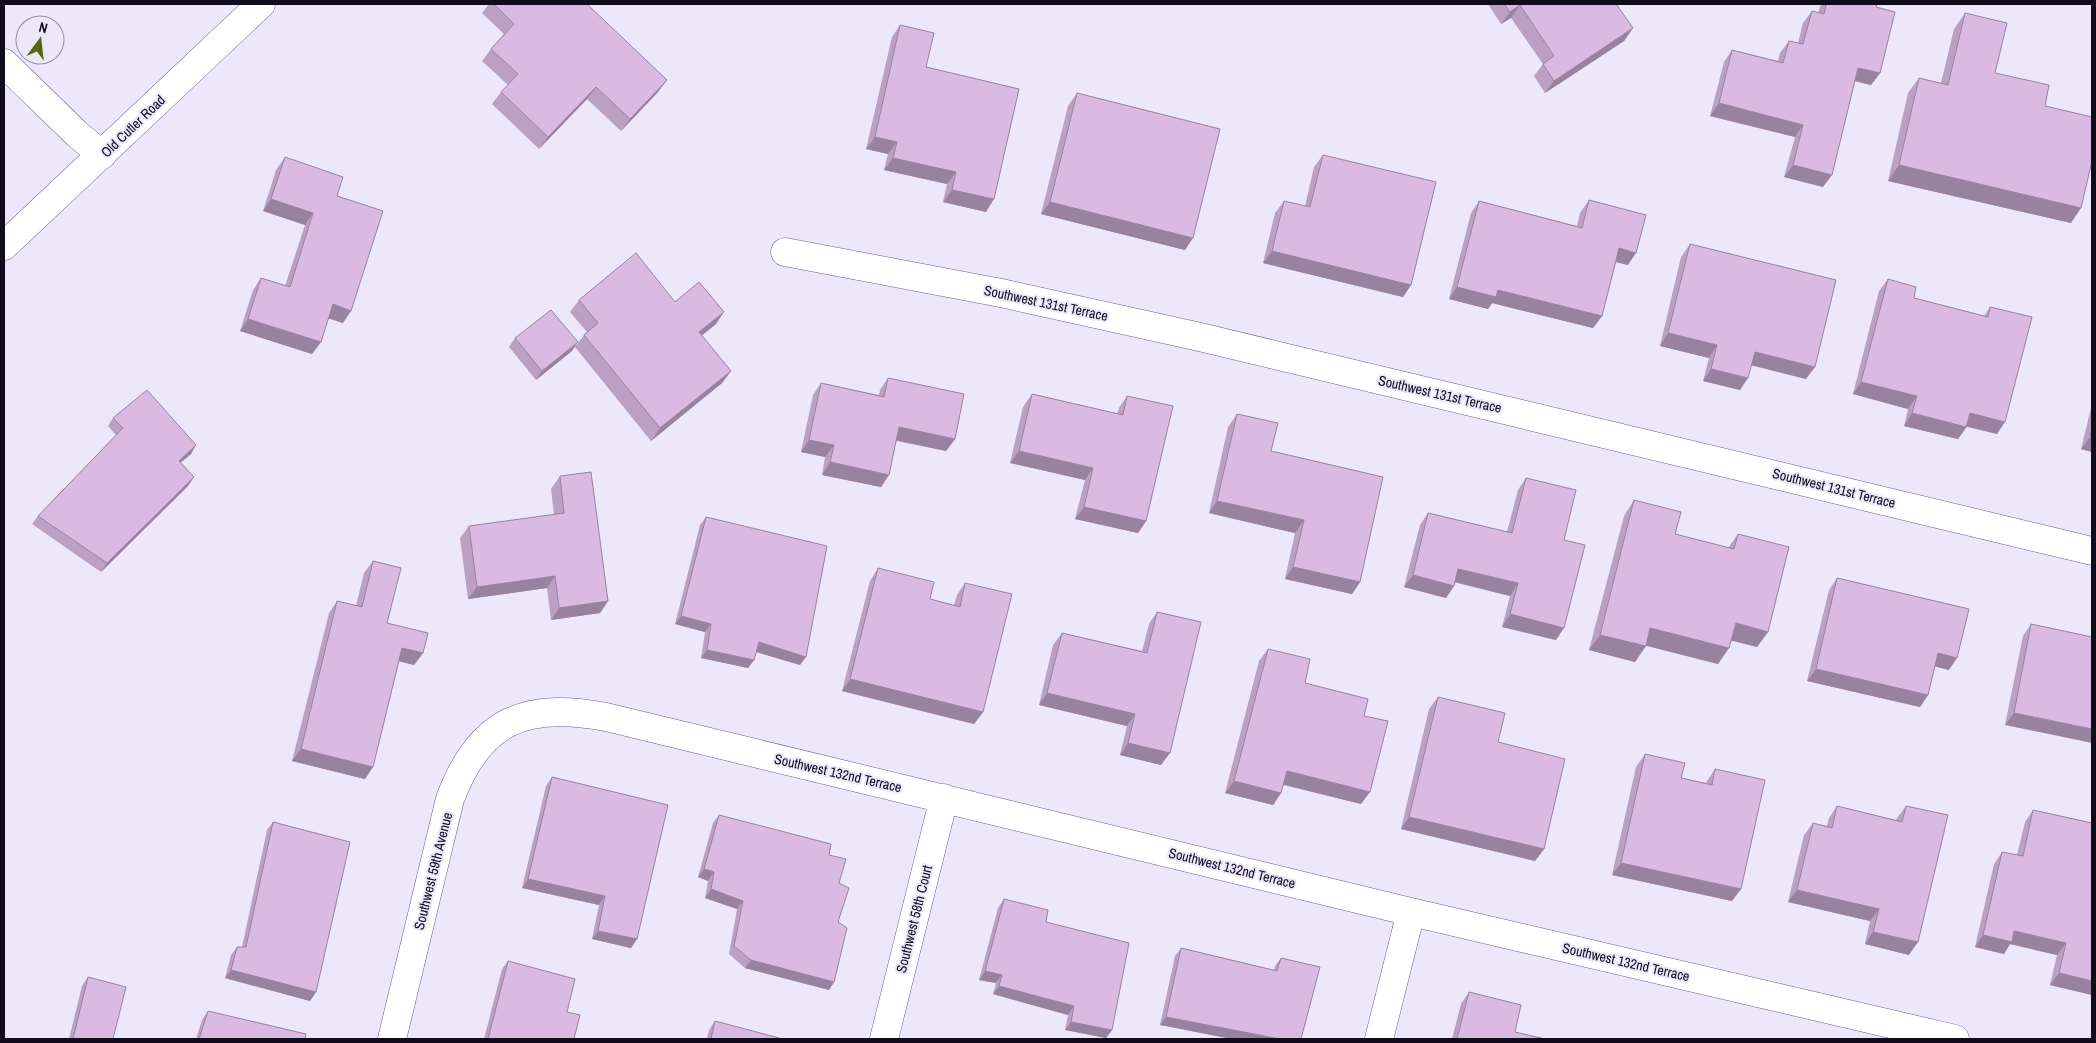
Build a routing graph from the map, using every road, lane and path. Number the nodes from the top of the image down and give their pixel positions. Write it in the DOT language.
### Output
graph roads {
  1 [pos="261,4"];
  2 [pos="4,62"];
  3 [pos="102,155"];
  4 [pos="4,246"];
  5 [pos="785,252"];
  6 [pos="2092,551"];
  7 [pos="508,722"];
  8 [pos="944,798"];
  9 [pos="1410,912"];
  10 [pos="1874,1030"];
  11 [pos="392,1039"];
  12 [pos="884,1039"];
  13 [pos="1379,1039"];
  14 [pos="1955,1039"];
  1 -- 3 [label="street, Old Cutler Road"];
  2 -- 3 [label="street"];
  3 -- 4 [label="street, Old Cutler Road"];
  5 -- 6 [label="street, Southwest 131st Terrace"];
  7 -- 8 [label="street, Southwest 132nd Terrace"];
  7 -- 11 [label="street, Southwest 59th Avenue"];
  8 -- 9 [label="street, Southwest 132nd Terrace"];
  8 -- 12 [label="street, Southwest 58th Court"];
  9 -- 10 [label="street, Southwest 132nd Terrace"];
  9 -- 13 [label="street"];
  10 -- 14 [label="street, Southwest 132nd Terrace"];
}
